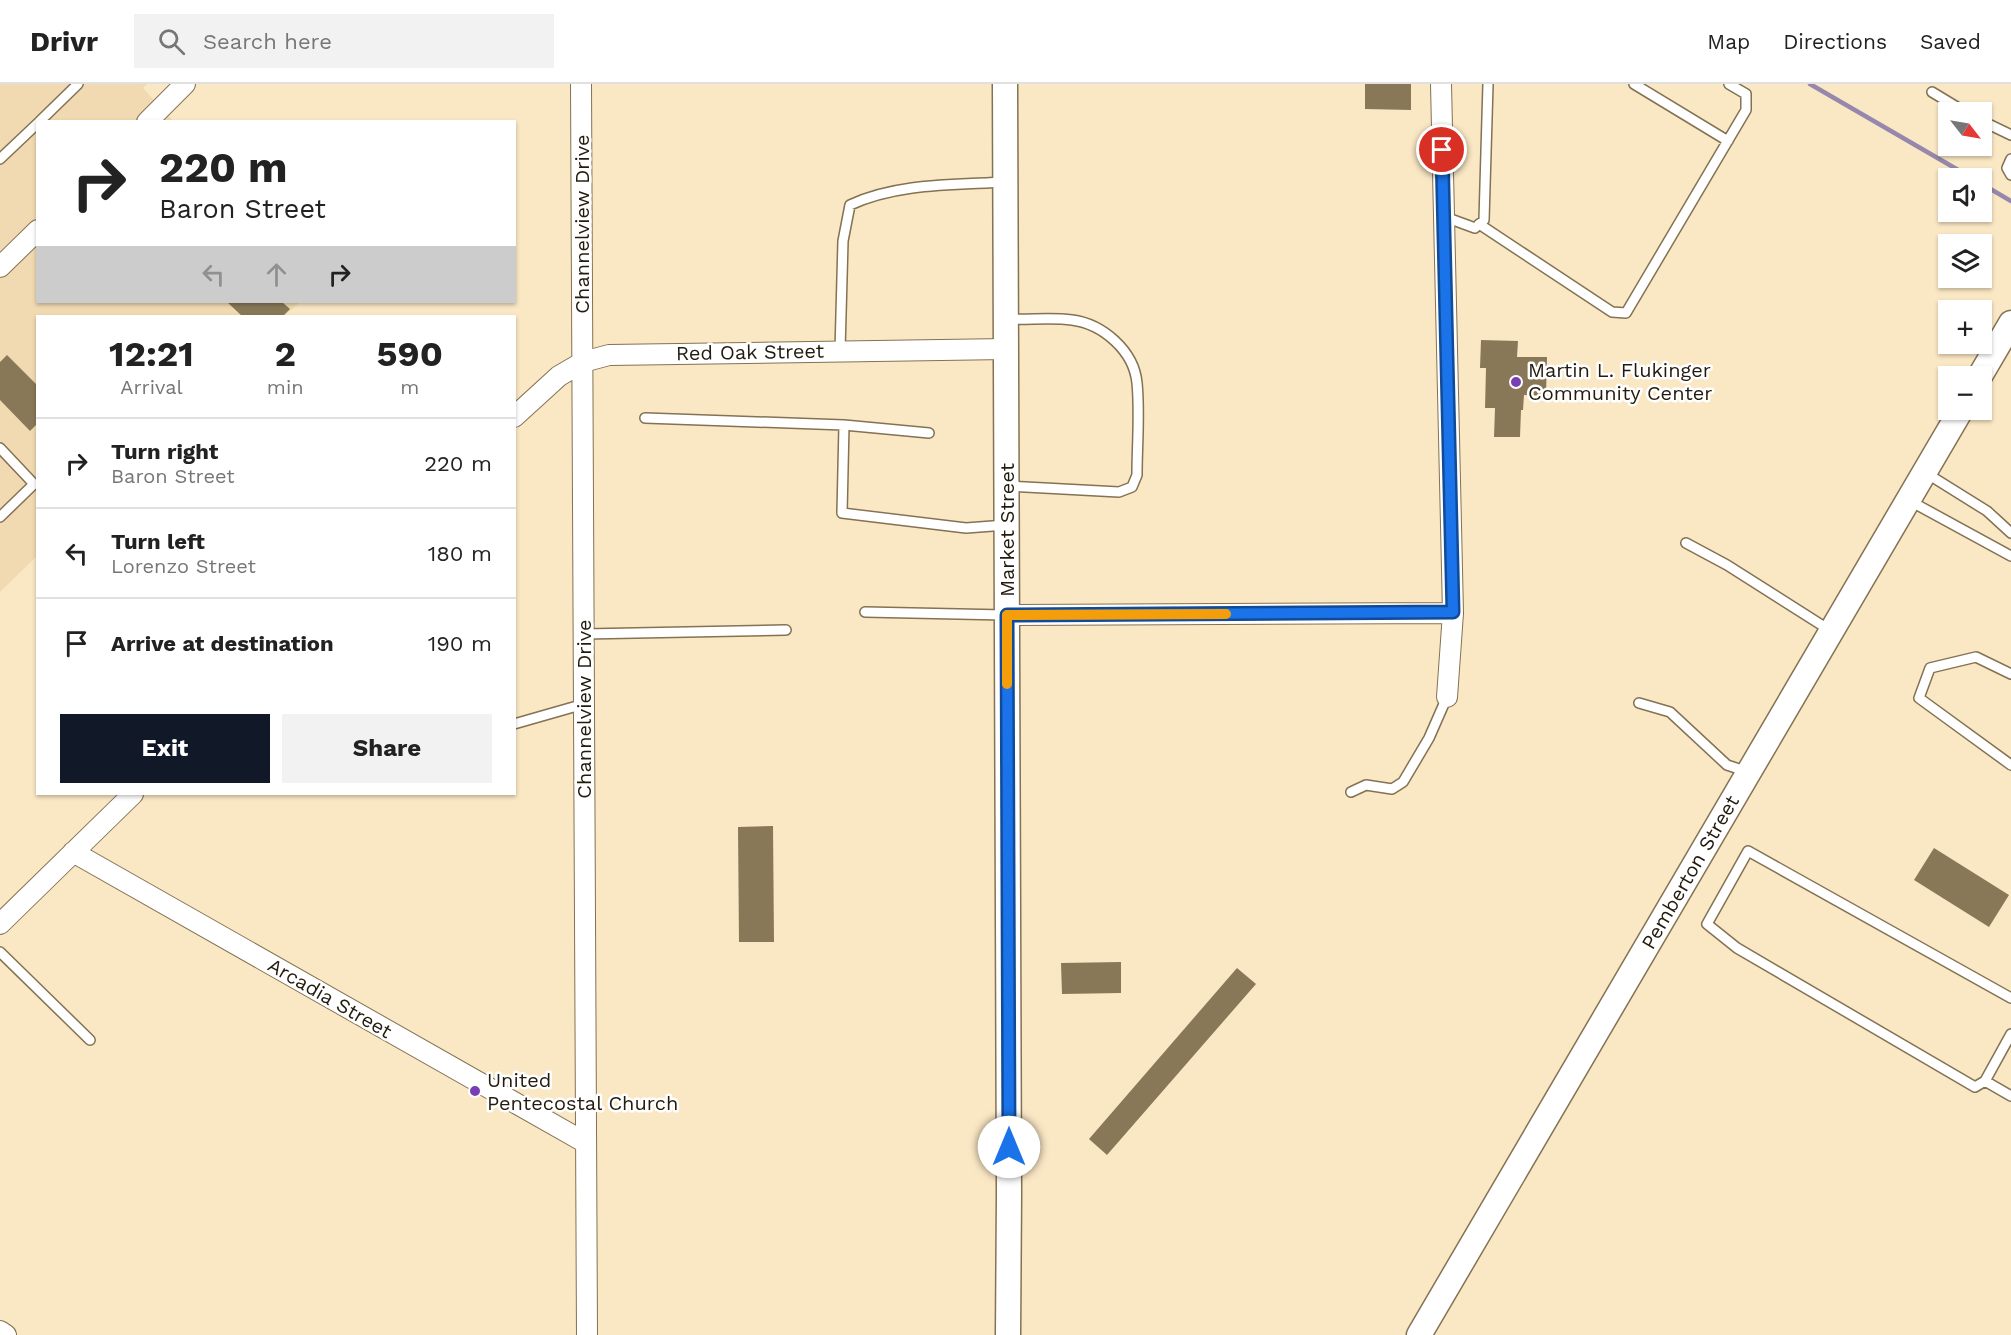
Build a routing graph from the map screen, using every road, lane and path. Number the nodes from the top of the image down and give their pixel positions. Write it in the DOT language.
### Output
graph roads {
  1 [pos="78,84"];
  2 [pos="185,84"];
  3 [pos="581,84"];
  4 [pos="1005,84"];
  5 [pos="1441,84"];
  6 [pos="1488,84"];
  7 [pos="1634,84"];
  8 [pos="1729,84"];
  9 [pos="1932,92"];
  10 [pos="1948,102"];
  11 [pos="40,120"];
  12 [pos="149,120"];
  13 [pos="36,124"];
  14 [pos="1992,126"];
  15 [pos="2011,135"];
  16 [pos="1728,141"];
  17 [pos="0,159"];
  18 [pos="2011,159"];
  19 [pos="2011,175"];
  20 [pos="1005,182"];
  21 [pos="1444,216"];
  22 [pos="1479,224"];
  23 [pos="36,232"];
  24 [pos="0,267"];
  25 [pos="1005,320"];
  26 [pos="2011,323"];
  27 [pos="1006,349"];
  28 [pos="840,351"];
  29 [pos="583,362"];
  30 [pos="1986,366"];
  31 [pos="516,415"];
  32 [pos="645,418"];
  33 [pos="1954,420"];
  34 [pos="844,424"];
  35 [pos="929,433"];
  36 [pos="0,448"];
  37 [pos="1924,472"];
  38 [pos="1006,486"];
  39 [pos="1907,500"];
  40 [pos="0,517"];
  41 [pos="1006,525"];
  42 [pos="2011,533"];
  43 [pos="1686,543"];
  44 [pos="2011,556"];
  45 [pos="865,612"];
  46 [pos="1453,612"];
  47 [pos="1007,615"];
  48 [pos="786,630"];
  49 [pos="1831,631"];
  50 [pos="584,634"];
  51 [pos="2011,674"];
  52 [pos="1447,698"];
  53 [pos="1639,703"];
  54 [pos="584,704"];
  55 [pos="516,723"];
  56 [pos="2011,765"];
  57 [pos="1748,772"];
  58 [pos="1351,792"];
  59 [pos="132,795"];
  60 [pos="73,852"];
  61 [pos="0,924"];
  62 [pos="0,952"];
  63 [pos="2011,998"];
  64 [pos="2011,1034"];
  65 [pos="90,1040"];
  66 [pos="1985,1081"];
  67 [pos="2011,1096"];
  68 [pos="586,1143"];
  69 [pos="0,1331"];
  70 [pos="6,1335"];
  71 [pos="587,1335"];
  72 [pos="1008,1335"];
  73 [pos="1419,1335"];
  1 -- 11 [label="lane"];
  2 -- 12 [label="street"];
  3 -- 29 [label="street, Channelview Drive"];
  4 -- 20 [label="street, Market Street"];
  5 -- 21 [label="street"];
  6 -- 22 [label="lane"];
  7 -- 16 [label="lane"];
  8 -- 16 [label="lane"];
  9 -- 10 [label="lane"];
  13 -- 17 [label="lane"];
  14 -- 15 [label="lane"];
  16 -- 22 [label="lane"];
  18 -- 19 [label="lane"];
  20 -- 25 [label="street, Market Street"];
  20 -- 28 [label="lane"];
  21 -- 22 [label="lane"];
  21 -- 46 [label="street"];
  23 -- 24 [label="street"];
  25 -- 27 [label="street, Market Street"];
  25 -- 38 [label="lane"];
  26 -- 30 [label="street"];
  27 -- 28 [label="street, Red Oak Street"];
  27 -- 38 [label="street, Market Street"];
  28 -- 29 [label="street, Red Oak Street"];
  29 -- 31 [label="street, Red Oak Street"];
  29 -- 50 [label="street, Channelview Drive"];
  32 -- 34 [label="lane"];
  33 -- 37 [label="street, Pemberton Street"];
  34 -- 35 [label="lane"];
  34 -- 41 [label="lane"];
  36 -- 40 [label="lane"];
  37 -- 39 [label="street, Pemberton Street"];
  37 -- 42 [label="lane"];
  38 -- 41 [label="street, Market Street"];
  39 -- 44 [label="lane"];
  39 -- 49 [label="street, Pemberton Street"];
  41 -- 47 [label="street, Market Street"];
  43 -- 49 [label="lane"];
  45 -- 47 [label="lane"];
  46 -- 47 [label="street"];
  46 -- 52 [label="street"];
  47 -- 72 [label="street, Market Street"];
  48 -- 50 [label="lane"];
  49 -- 57 [label="street, Pemberton Street"];
  50 -- 54 [label="street, Channelview Drive"];
  51 -- 56 [label="lane"];
  52 -- 58 [label="lane"];
  53 -- 57 [label="lane"];
  54 -- 55 [label="lane"];
  54 -- 68 [label="street, Channelview Drive"];
  57 -- 73 [label="street, Pemberton Street"];
  59 -- 60 [label="street"];
  60 -- 61 [label="street"];
  60 -- 68 [label="street, Arcadia Street"];
  62 -- 65 [label="lane"];
  63 -- 66 [label="lane"];
  64 -- 66 [label="lane"];
  66 -- 67 [label="lane"];
  68 -- 71 [label="street, Channelview Drive"];
  69 -- 70 [label="street"];
}
